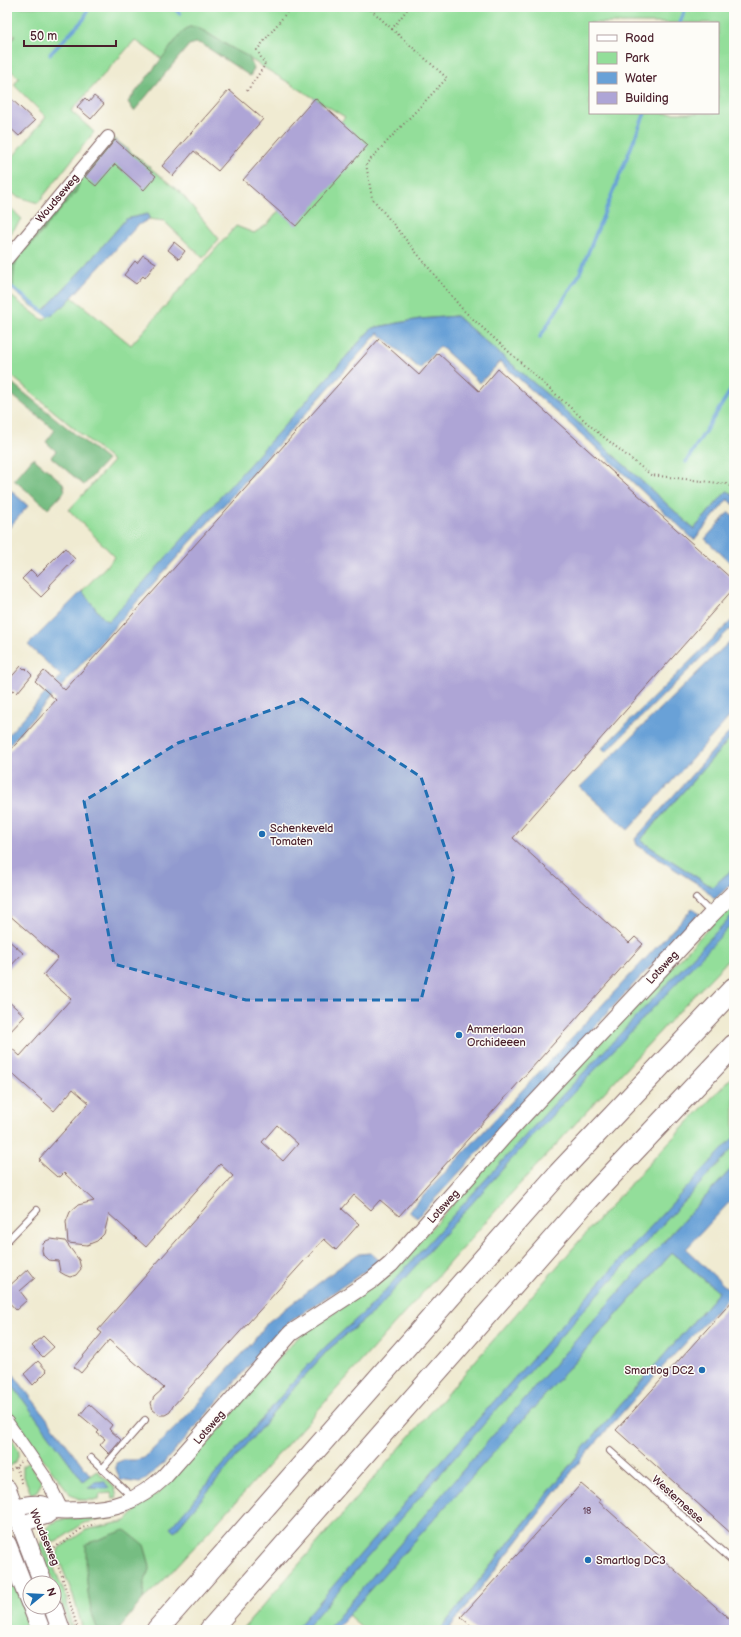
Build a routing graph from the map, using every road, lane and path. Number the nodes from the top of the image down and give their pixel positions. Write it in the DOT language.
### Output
graph roads {
  1 [pos="291,7"];
  2 [pos="368,7"];
  3 [pos="409,7"];
  4 [pos="392,29"];
  5 [pos="247,91"];
  6 [pos="108,137"];
  7 [pos="7,259"];
  8 [pos="734,490"];
  9 [pos="734,892"];
  10 [pos="696,898"];
  11 [pos="712,914"];
  12 [pos="734,988"];
  13 [pos="734,1045"];
  14 [pos="37,1210"];
  15 [pos="7,1241"];
  16 [pos="145,1420"];
  17 [pos="7,1422"];
  18 [pos="610,1451"];
  19 [pos="91,1458"];
  20 [pos="102,1469"];
  21 [pos="7,1472"];
  22 [pos="7,1490"];
  23 [pos="135,1499"];
  24 [pos="17,1507"];
  25 [pos="58,1510"];
  26 [pos="101,1523"];
  27 [pos="22,1524"];
  28 [pos="7,1544"];
  29 [pos="50,1549"];
  30 [pos="734,1562"];
  31 [pos="40,1575"];
  32 [pos="22,1582"];
  33 [pos="35,1615"];
  34 [pos="56,1615"];
  35 [pos="40,1630"];
  36 [pos="61,1630"];
  37 [pos="78,1630"];
  38 [pos="157,1630"];
  39 [pos="210,1630"];
  1 -- 5 [label="path"];
  2 -- 4 [label="path"];
  3 -- 4 [label="path"];
  4 -- 8 [label="path"];
  6 -- 7 [label="street, Woudseweg"];
  9 -- 11 [label="street, Lotsweg"];
  10 -- 11 [label="lane"];
  11 -- 23 [label="street, Lotsweg"];
  12 -- 38 [label="highway"];
  13 -- 39 [label="highway"];
  14 -- 15 [label="lane"];
  16 -- 20 [label="lane"];
  17 -- 25 [label="street"];
  18 -- 30 [label="lane, Westernesse"];
  19 -- 20 [label="lane"];
  20 -- 23 [label="lane"];
  21 -- 24 [label="path, Woudseweg"];
  22 -- 24 [label="main road, Woudseweg"];
  23 -- 25 [label="street, Lotsweg"];
  24 -- 25 [label="street, Lotsweg"];
  24 -- 27 [label="main road, Woudseweg"];
  25 -- 27 [label="street, Lotsweg"];
  26 -- 29 [label="path"];
  27 -- 29 [label="path, Woudseweg"];
  27 -- 31 [label="main road, Woudseweg"];
  28 -- 32 [label="main road"];
  29 -- 37 [label="path, Woudseweg"];
  33 -- 35 [label="main road"];
  34 -- 36 [label="main road"];
}
